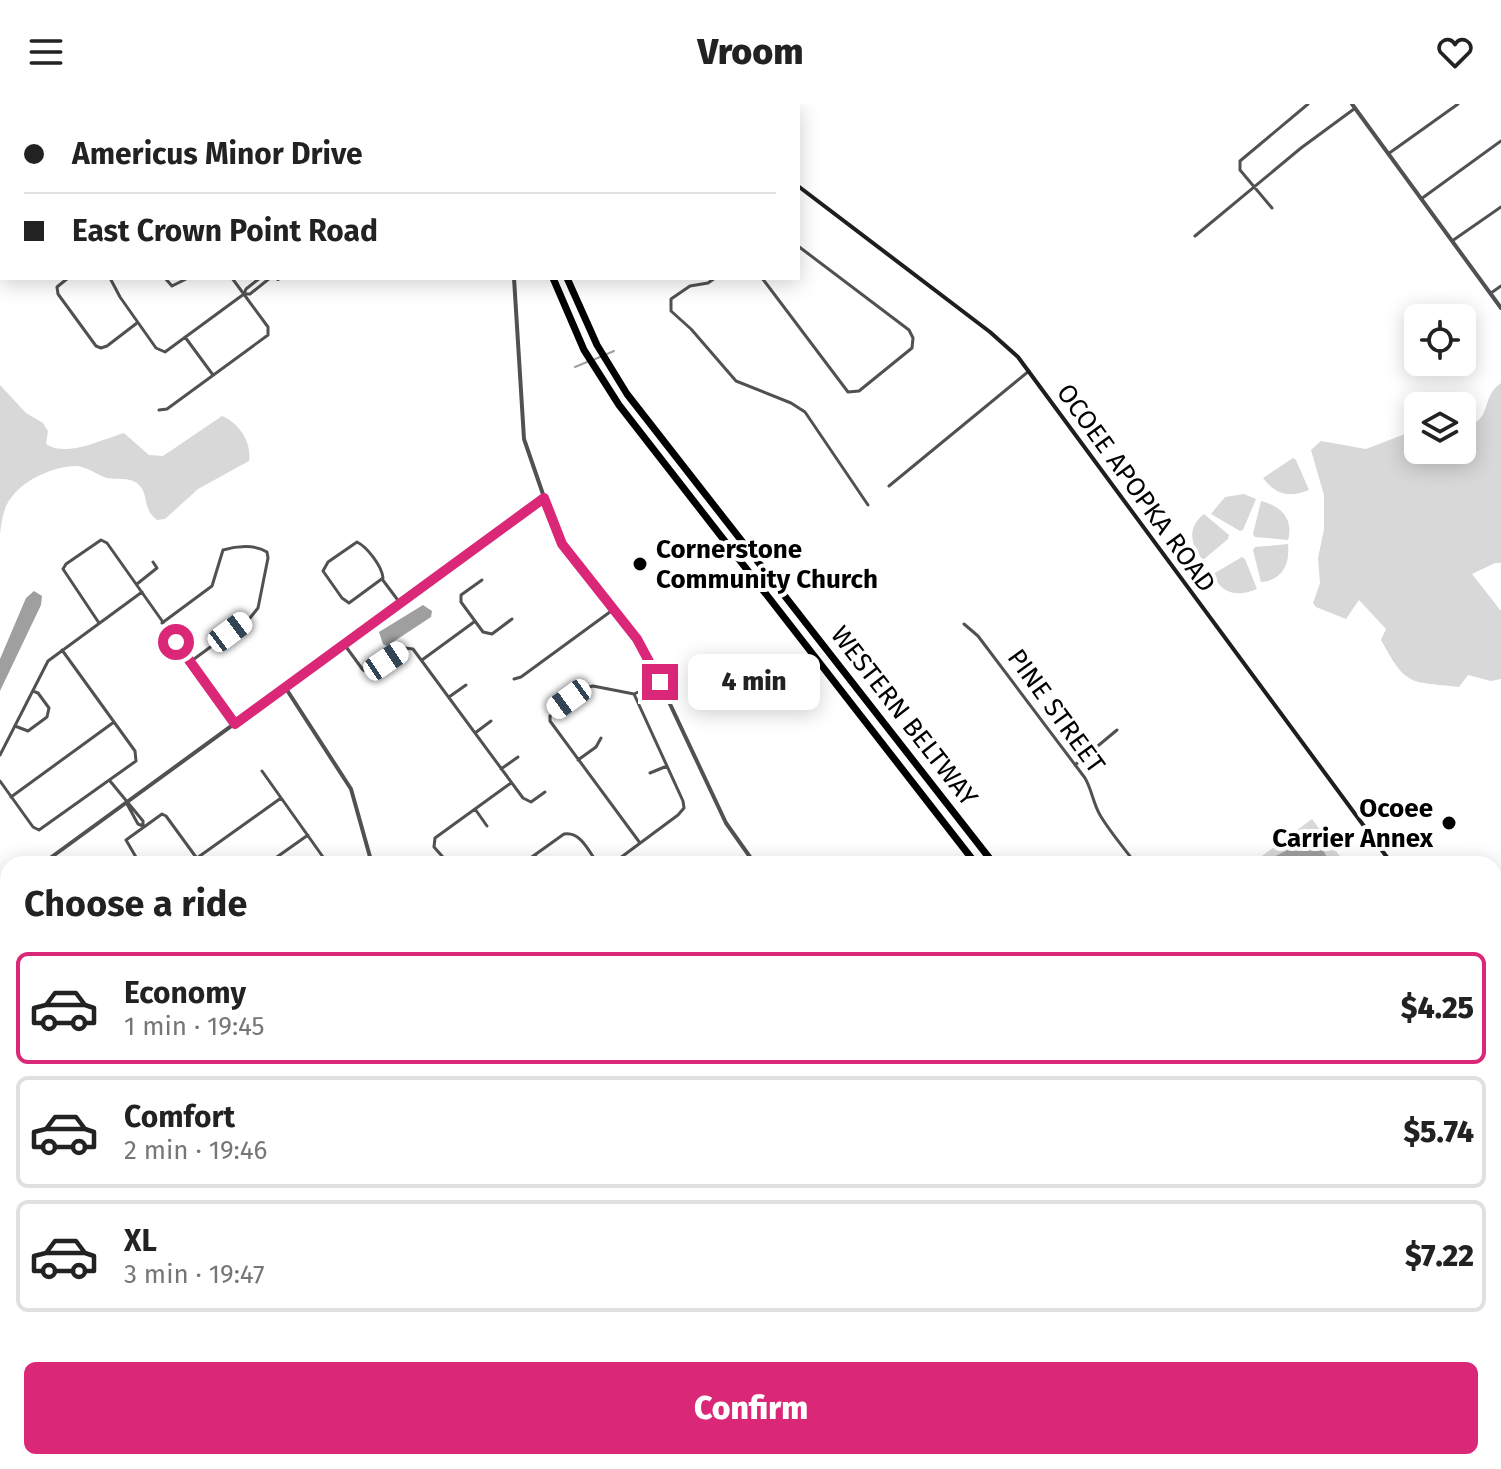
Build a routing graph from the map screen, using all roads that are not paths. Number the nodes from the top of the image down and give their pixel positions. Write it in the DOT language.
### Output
graph roads {
  1 [pos="1308,104"];
  2 [pos="1362,104"];
  3 [pos="1458,104"];
  4 [pos="1353,106"];
  5 [pos="1501,141"];
  6 [pos="1388,154"];
  7 [pos="1255,187"];
  8 [pos="800,188"];
  9 [pos="1421,199"];
  10 [pos="1501,207"];
  11 [pos="1272,208"];
  12 [pos="1195,236"];
  13 [pos="1452,241"];
  14 [pos="800,248"];
  15 [pos="66,280"];
  16 [pos="111,280"];
  17 [pos="167,280"];
  18 [pos="184,280"];
  19 [pos="234,280"];
  20 [pos="257,280"];
  21 [pos="268,280"];
  22 [pos="514,280"];
  23 [pos="554,280"];
  24 [pos="568,280"];
  25 [pos="710,280"];
  26 [pos="764,280"];
  27 [pos="1501,286"];
  28 [pos="1491,293"];
  29 [pos="244,294"];
  30 [pos="1501,308"];
  31 [pos="138,323"];
  32 [pos="185,337"];
  33 [pos="1029,371"];
  34 [pos="213,375"];
  35 [pos="159,410"];
  36 [pos="889,486"];
  37 [pos="544,498"];
  38 [pos="868,505"];
  39 [pos="153,562"];
  40 [pos="382,579"];
  41 [pos="482,580"];
  42 [pos="137,584"];
  43 [pos="142,592"];
  44 [pos="400,603"];
  45 [pos="614,609"];
  46 [pos="512,619"];
  47 [pos="475,621"];
  48 [pos="99,623"];
  49 [pos="162,623"];
  50 [pos="964,624"];
  51 [pos="344,644"];
  52 [pos="62,650"];
  53 [pos="422,660"];
  54 [pos="190,662"];
  55 [pos="514,679"];
  56 [pos="660,682"];
  57 [pos="466,685"];
  58 [pos="285,687"];
  59 [pos="33,691"];
  60 [pos="634,694"];
  61 [pos="449,697"];
  62 [pos="491,721"];
  63 [pos="114,722"];
  64 [pos="235,724"];
  65 [pos="15,726"];
  66 [pos="1117,730"];
  67 [pos="475,733"];
  68 [pos="601,738"];
  69 [pos="0,755"];
  70 [pos="518,757"];
  71 [pos="578,760"];
  72 [pos="1075,765"];
  73 [pos="667,766"];
  74 [pos="501,769"];
  75 [pos="262,771"];
  76 [pos="650,773"];
  77 [pos="0,781"];
  78 [pos="109,781"];
  79 [pos="511,783"];
  80 [pos="545,792"];
  81 [pos="11,797"];
  82 [pos="281,798"];
  83 [pos="127,803"];
  84 [pos="475,809"];
  85 [pos="143,826"];
  86 [pos="487,826"];
  87 [pos="308,835"];
  88 [pos="640,843"];
  89 [pos="535,855"];
  90 [pos="53,856"];
  91 [pos="135,856"];
  92 [pos="196,856"];
  93 [pos="200,856"];
  94 [pos="278,856"];
  95 [pos="322,856"];
  96 [pos="370,856"];
  97 [pos="443,856"];
  98 [pos="592,856"];
  99 [pos="623,856"];
  100 [pos="749,856"];
  101 [pos="970,856"];
  102 [pos="989,856"];
  103 [pos="1130,856"];
  104 [pos="1386,856"];
  1 -- 7 [label="street"];
  2 -- 4 [label="street"];
  3 -- 6 [label="street"];
  4 -- 6 [label="street"];
  4 -- 7 [label="street"];
  5 -- 9 [label="street"];
  6 -- 9 [label="street"];
  7 -- 11 [label="street"];
  7 -- 12 [label="street"];
  8 -- 33 [label="main road, OCOEE APOPKA ROAD"];
  9 -- 13 [label="street"];
  10 -- 13 [label="street"];
  13 -- 28 [label="street"];
  14 -- 26 [label="street"];
  15 -- 31 [label="street"];
  16 -- 31 [label="street"];
  17 -- 18 [label="street"];
  19 -- 29 [label="street"];
  20 -- 29 [label="street"];
  21 -- 29 [label="street"];
  22 -- 37 [label="street"];
  23 -- 101 [label="highway, WESTERN BELTWAY"];
  24 -- 102 [label="highway, WESTERN BELTWAY"];
  25 -- 38 [label="street"];
  27 -- 28 [label="street"];
  28 -- 30 [label="street"];
  29 -- 32 [label="street"];
  29 -- 34 [label="street"];
  31 -- 32 [label="street"];
  32 -- 34 [label="street"];
  33 -- 36 [label="street"];
  33 -- 104 [label="main road, OCOEE APOPKA ROAD"];
  34 -- 35 [label="street"];
  37 -- 44 [label="street"];
  37 -- 45 [label="street"];
  39 -- 42 [label="street"];
  40 -- 40 [label="street"];
  40 -- 44 [label="street"];
  41 -- 47 [label="street"];
  42 -- 43 [label="street"];
  42 -- 48 [label="street"];
  43 -- 48 [label="street"];
  43 -- 49 [label="street"];
  44 -- 51 [label="street"];
  45 -- 55 [label="street"];
  45 -- 56 [label="street"];
  46 -- 47 [label="street"];
  47 -- 53 [label="street"];
  48 -- 52 [label="street"];
  49 -- 54 [label="street"];
  49 -- 54 [label="street"];
  50 -- 72 [label="street, PINE STREET"];
  51 -- 53 [label="street"];
  51 -- 58 [label="street"];
  52 -- 59 [label="street"];
  52 -- 63 [label="street"];
  53 -- 61 [label="street"];
  54 -- 64 [label="street"];
  56 -- 60 [label="street"];
  56 -- 100 [label="street"];
  57 -- 61 [label="street"];
  58 -- 64 [label="street"];
  58 -- 96 [label="street"];
  59 -- 65 [label="street"];
  59 -- 65 [label="street"];
  60 -- 71 [label="street"];
  60 -- 73 [label="street"];
  61 -- 67 [label="street"];
  62 -- 67 [label="street"];
  63 -- 78 [label="street"];
  63 -- 81 [label="street"];
  64 -- 83 [label="street"];
  65 -- 69 [label="street"];
  66 -- 72 [label="street"];
  67 -- 74 [label="street"];
  68 -- 71 [label="street"];
  70 -- 74 [label="street"];
  71 -- 88 [label="street"];
  72 -- 103 [label="street, PINE STREET"];
  73 -- 76 [label="street"];
  73 -- 88 [label="street"];
  74 -- 79 [label="street"];
  75 -- 82 [label="street"];
  77 -- 81 [label="street"];
  78 -- 81 [label="street"];
  78 -- 83 [label="street"];
  79 -- 80 [label="street"];
  79 -- 84 [label="street"];
  82 -- 87 [label="street"];
  82 -- 93 [label="street"];
  83 -- 85 [label="street"];
  83 -- 90 [label="street"];
  84 -- 86 [label="street"];
  84 -- 97 [label="street"];
  85 -- 91 [label="street"];
  85 -- 92 [label="street"];
  87 -- 94 [label="street"];
  87 -- 95 [label="street"];
  88 -- 99 [label="street"];
  89 -- 98 [label="street"];
}
